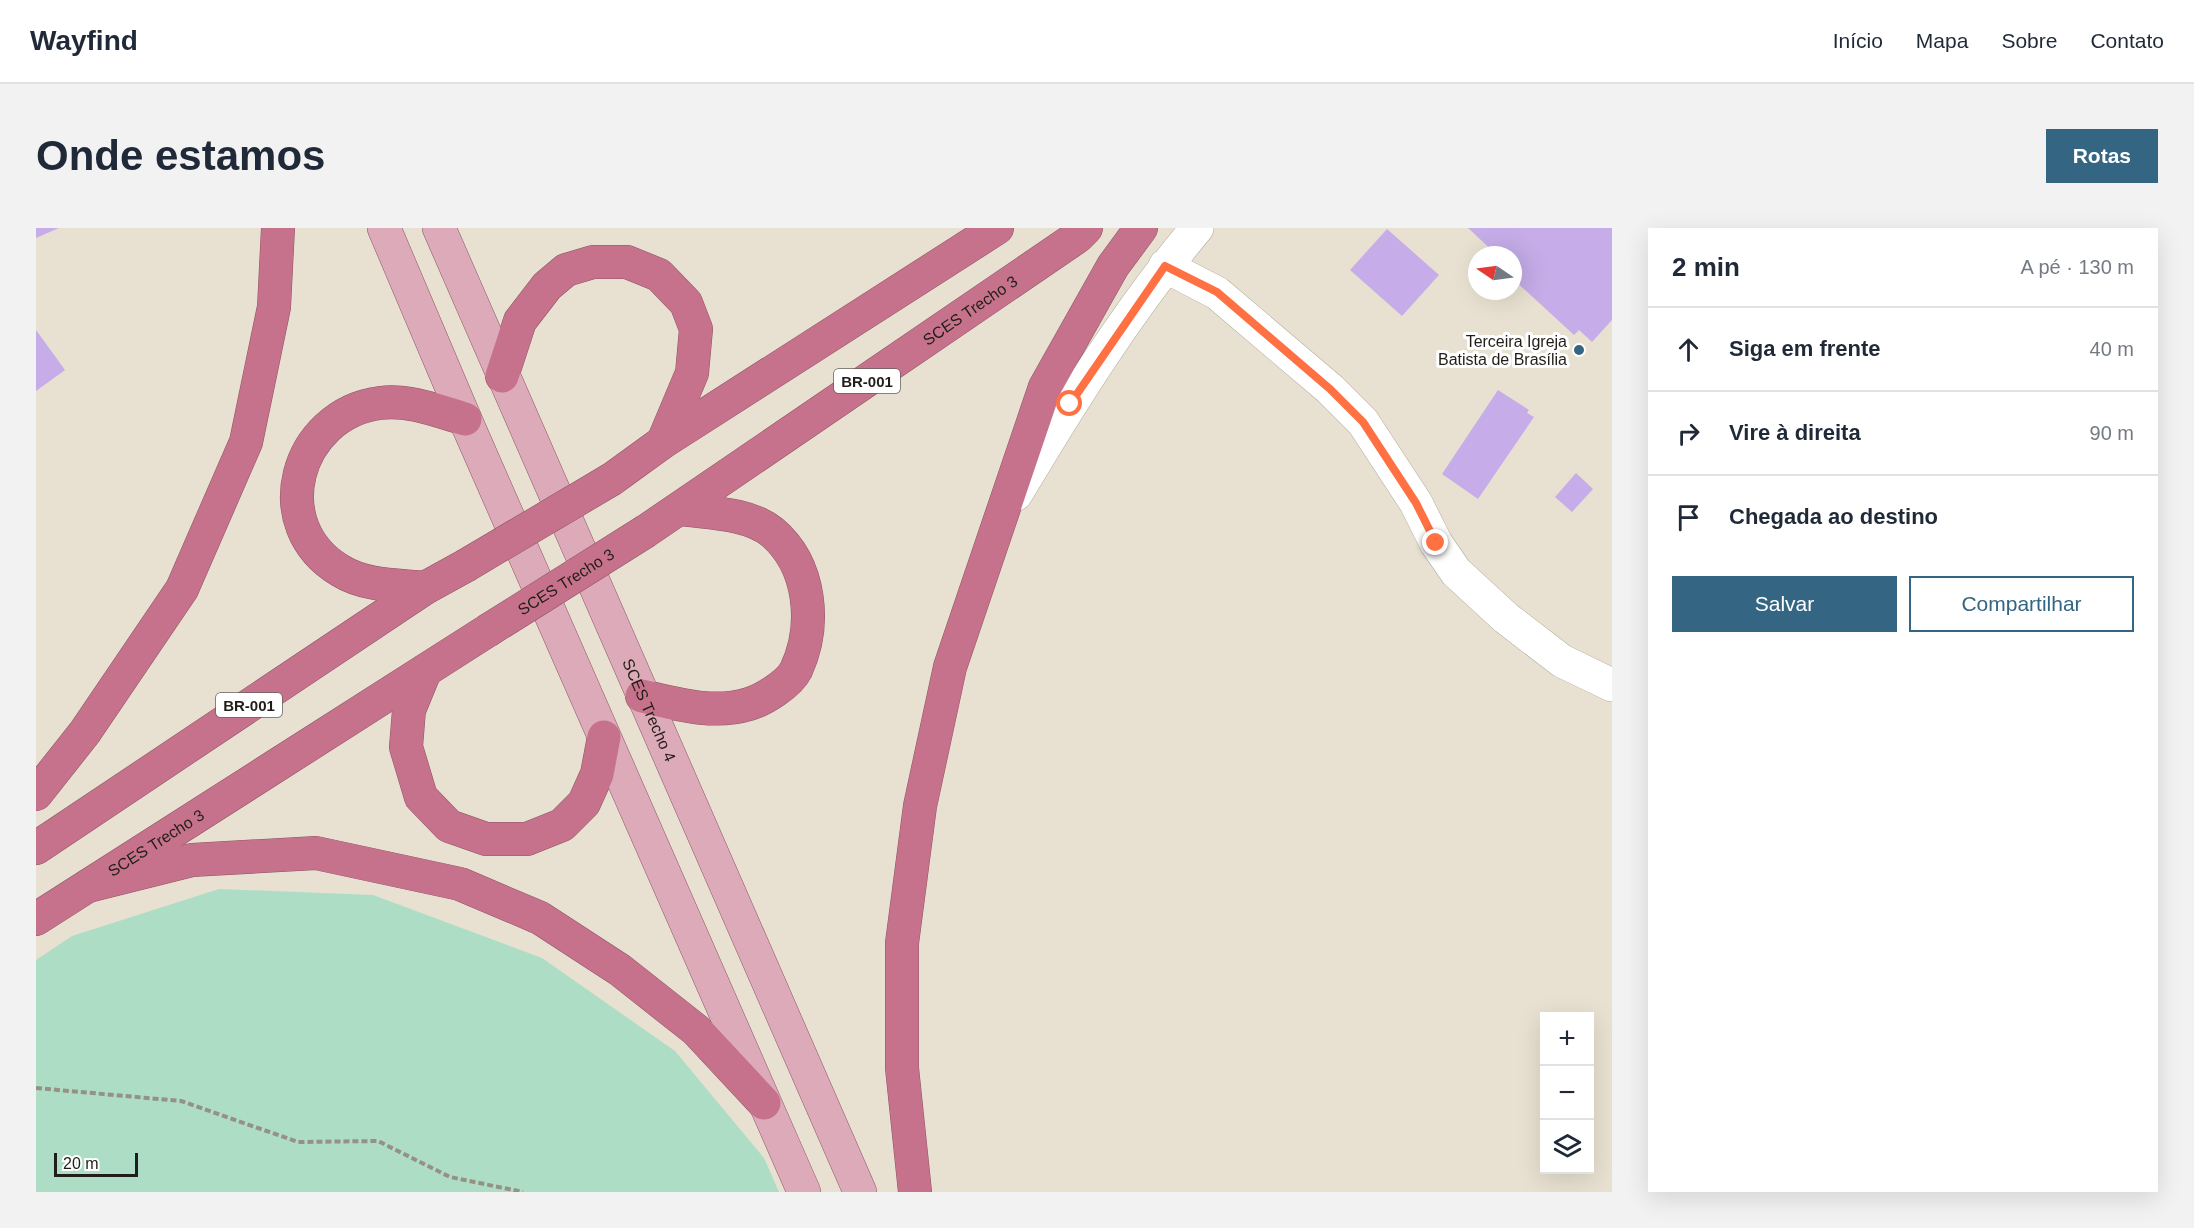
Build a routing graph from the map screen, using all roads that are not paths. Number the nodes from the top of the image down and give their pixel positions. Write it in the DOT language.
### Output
graph roads {
  1 [pos="278,228"];
  2 [pos="384,228"];
  3 [pos="439,228"];
  4 [pos="997,228"];
  5 [pos="1086,228"];
  6 [pos="1141,228"];
  7 [pos="1197,228"];
  8 [pos="1165,266"];
  9 [pos="502,376"];
  10 [pos="465,419"];
  11 [pos="663,442"];
  12 [pos="680,509"];
  13 [pos="995,529"];
  14 [pos="425,588"];
  15 [pos="425,671"];
  16 [pos="1612,685"];
  17 [pos="642,696"];
  18 [pos="604,737"];
  19 [pos="36,794"];
  20 [pos="36,848"];
  21 [pos="88,886"];
  22 [pos="36,919"];
  23 [pos="764,1103"];
  24 [pos="804,1192"];
  25 [pos="860,1192"];
  26 [pos="915,1192"];
  1 -- 19 [label="highway"];
  2 -- 10 [label="main road"];
  3 -- 9 [label="main road, SCES Trecho 4"];
  4 -- 11 [label="highway, BR-001"];
  5 -- 12 [label="highway, SCES Trecho 3 / BR-001"];
  6 -- 13 [label="highway"];
  7 -- 8 [label="street"];
  8 -- 13 [label="street"];
  8 -- 16 [label="street"];
  9 -- 11 [label="highway"];
  9 -- 17 [label="main road, SCES Trecho 4"];
  10 -- 14 [label="highway"];
  10 -- 18 [label="main road"];
  11 -- 14 [label="highway, BR-001, bridge"];
  12 -- 15 [label="highway, SCES Trecho 3 / BR-001, bridge"];
  12 -- 17 [label="highway"];
  13 -- 26 [label="highway"];
  14 -- 20 [label="highway, BR-001"];
  15 -- 18 [label="highway"];
  15 -- 21 [label="highway, SCES Trecho 3 / BR-001"];
  17 -- 25 [label="main road, SCES Trecho 4"];
  18 -- 23 [label="main road"];
  21 -- 22 [label="highway, SCES Trecho 3 / BR-001"];
  21 -- 23 [label="highway"];
  23 -- 24 [label="main road"];
}
